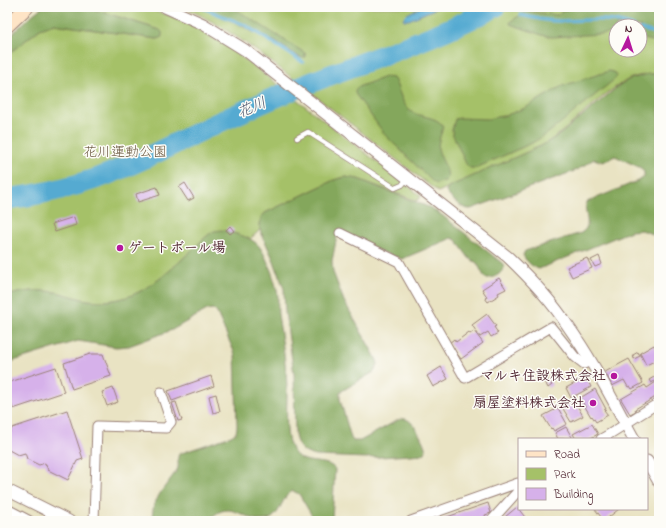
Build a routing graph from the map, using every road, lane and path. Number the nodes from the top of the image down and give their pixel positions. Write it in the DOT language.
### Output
graph roads {
  1 [pos="27,7"];
  2 [pos="165,7"];
  3 [pos="7,26"];
  4 [pos="297,138"];
  5 [pos="408,177"];
  6 [pos="340,233"];
  7 [pos="590,361"];
  8 [pos="161,392"];
  9 [pos="659,403"];
  10 [pos="625,424"];
  11 [pos="603,438"];
  12 [pos="633,438"];
  13 [pos="648,463"];
  14 [pos="659,482"];
  15 [pos="518,483"];
  16 [pos="7,490"];
  17 [pos="518,491"];
  18 [pos="7,510"];
  19 [pos="28,521"];
  20 [pos="69,521"];
  21 [pos="94,521"];
  22 [pos="411,521"];
  23 [pos="491,521"];
  1 -- 3 [label="main road"];
  2 -- 5 [label="street"];
  4 -- 5 [label="lane"];
  5 -- 7 [label="street"];
  6 -- 7 [label="street"];
  7 -- 10 [label="street"];
  8 -- 21 [label="street"];
  9 -- 10 [label="street"];
  10 -- 11 [label="street"];
  10 -- 12 [label="street"];
  13 -- 14 [label="street"];
  15 -- 22 [label="street"];
  16 -- 20 [label="street"];
  17 -- 23 [label="street"];
  18 -- 19 [label="street"];
}
